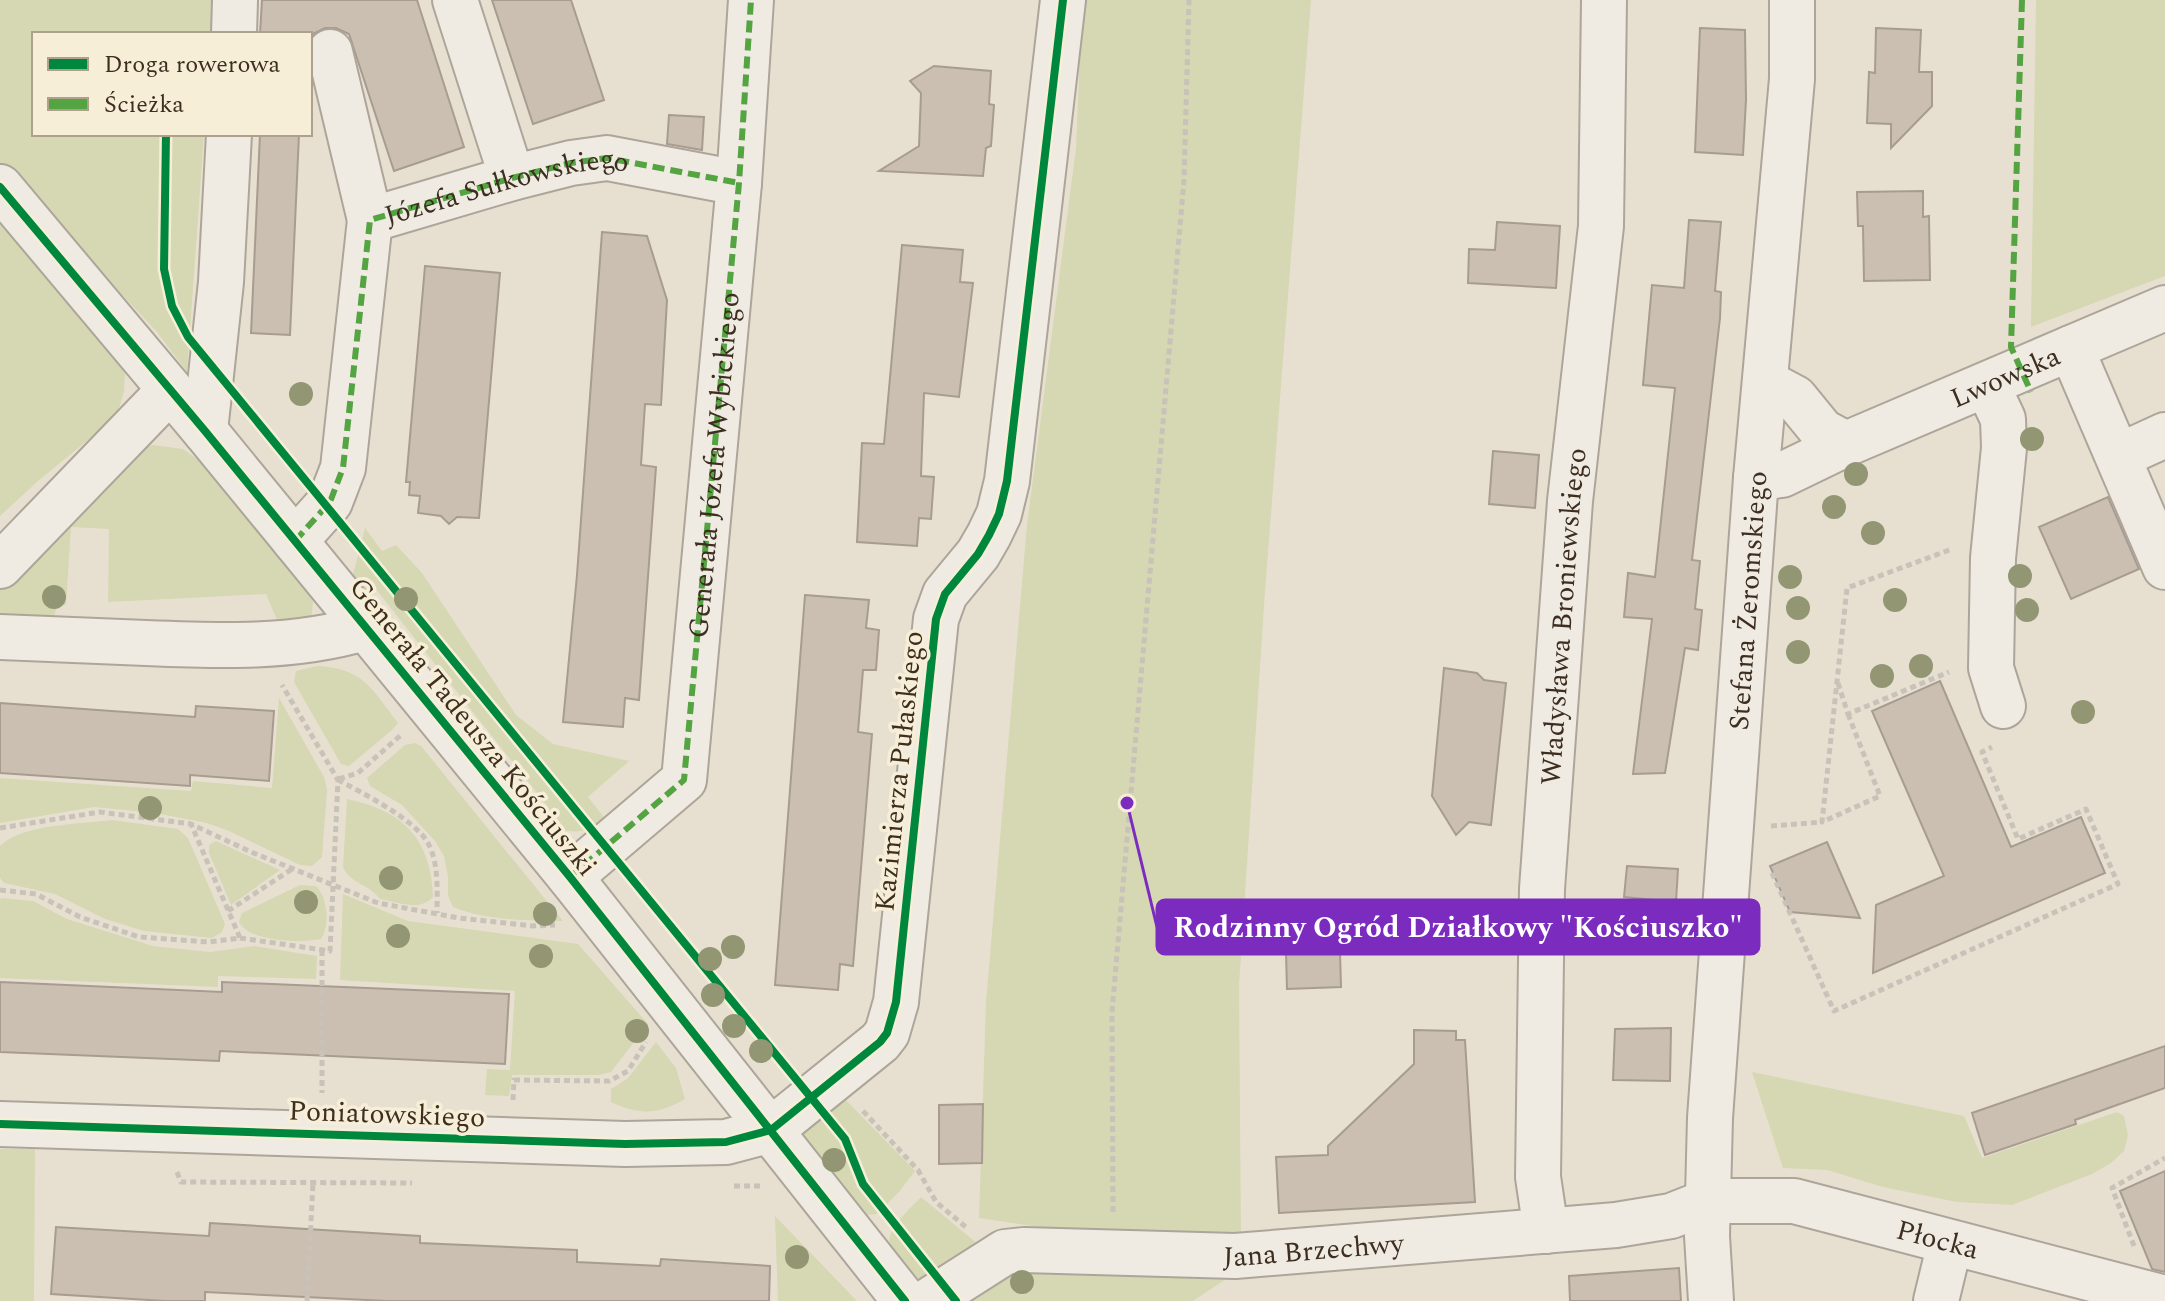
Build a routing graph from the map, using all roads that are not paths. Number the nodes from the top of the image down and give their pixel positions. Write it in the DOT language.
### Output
graph roads {
  1 [pos="235,0"];
  2 [pos="455,0"];
  3 [pos="751,0"];
  4 [pos="1063,0"];
  5 [pos="1604,0"];
  6 [pos="1792,0"];
  7 [pos="234,32"];
  8 [pos="330,52"];
  9 [pos="229,136"];
  10 [pos="512,178"];
  11 [pos="739,183"];
  12 [pos="0,187"];
  13 [pos="370,220"];
  14 [pos="2165,308"];
  15 [pos="2071,348"];
  16 [pos="1765,382"];
  17 [pos="1987,385"];
  18 [pos="169,391"];
  19 [pos="205,431"];
  20 [pos="2165,435"];
  21 [pos="1846,444"];
  22 [pos="2119,456"];
  23 [pos="1756,478"];
  24 [pos="295,541"];
  25 [pos="0,566"];
  26 [pos="2165,567"];
  27 [pos="364,628"];
  28 [pos="0,637"];
  29 [pos="1999,726"];
  30 [pos="570,877"];
  31 [pos="0,1124"];
  32 [pos="771,1130"];
  33 [pos="1709,1201"];
  34 [pos="1546,1231"];
  35 [pos="1950,1243"];
  36 [pos="2165,1298"];
  37 [pos="905,1301"];
  38 [pos="928,1301"];
  39 [pos="1711,1301"];
  40 [pos="1936,1301"];
  1 -- 7 [label="street"];
  2 -- 10 [label="street"];
  3 -- 11 [label="street, Generała Józefa Wybickiego"];
  4 -- 32 [label="street, Kazimierza Pułaskiego"];
  5 -- 34 [label="street, Władysława Broniewskiego"];
  6 -- 16 [label="street, Stefana Żeromskiego"];
  8 -- 13 [label="street"];
  9 -- 19 [label="street"];
  10 -- 11 [label="street, Józefa Sułkowskiego"];
  10 -- 13 [label="street, Józefa Sułkowskiego"];
  11 -- 30 [label="street, Generała Józefa Wybickiego"];
  12 -- 18 [label="street, Generała Tadeusza Kościuszki"];
  13 -- 24 [label="street, Józefa Sułkowskiego"];
  14 -- 15 [label="street, Lwowska"];
  15 -- 17 [label="street, Lwowska"];
  15 -- 22 [label="street"];
  16 -- 21 [label="street"];
  16 -- 23 [label="street, Stefana Żeromskiego"];
  17 -- 21 [label="street, Lwowska"];
  17 -- 29 [label="street"];
  18 -- 19 [label="street, Generała Tadeusza Kościuszki"];
  18 -- 25 [label="street"];
  19 -- 24 [label="street, Generała Tadeusza Kościuszki"];
  20 -- 22 [label="street"];
  21 -- 23 [label="street, Lwowska"];
  22 -- 26 [label="street"];
  23 -- 33 [label="street, Stefana Żeromskiego"];
  24 -- 27 [label="street, Generała Tadeusza Kościuszki"];
  27 -- 28 [label="street"];
  27 -- 30 [label="street, Generała Tadeusza Kościuszki"];
  30 -- 32 [label="street, Generała Tadeusza Kościuszki"];
  31 -- 32 [label="street, Poniatowskiego"];
  32 -- 37 [label="street, Generała Tadeusza Kościuszki"];
  33 -- 34 [label="street, Jana Brzechwy"];
  33 -- 35 [label="street, Płocka"];
  33 -- 39 [label="street, Stefana Żeromskiego"];
  34 -- 38 [label="street, Jana Brzechwy"];
  35 -- 36 [label="street, Płocka"];
  35 -- 40 [label="street"];
}
